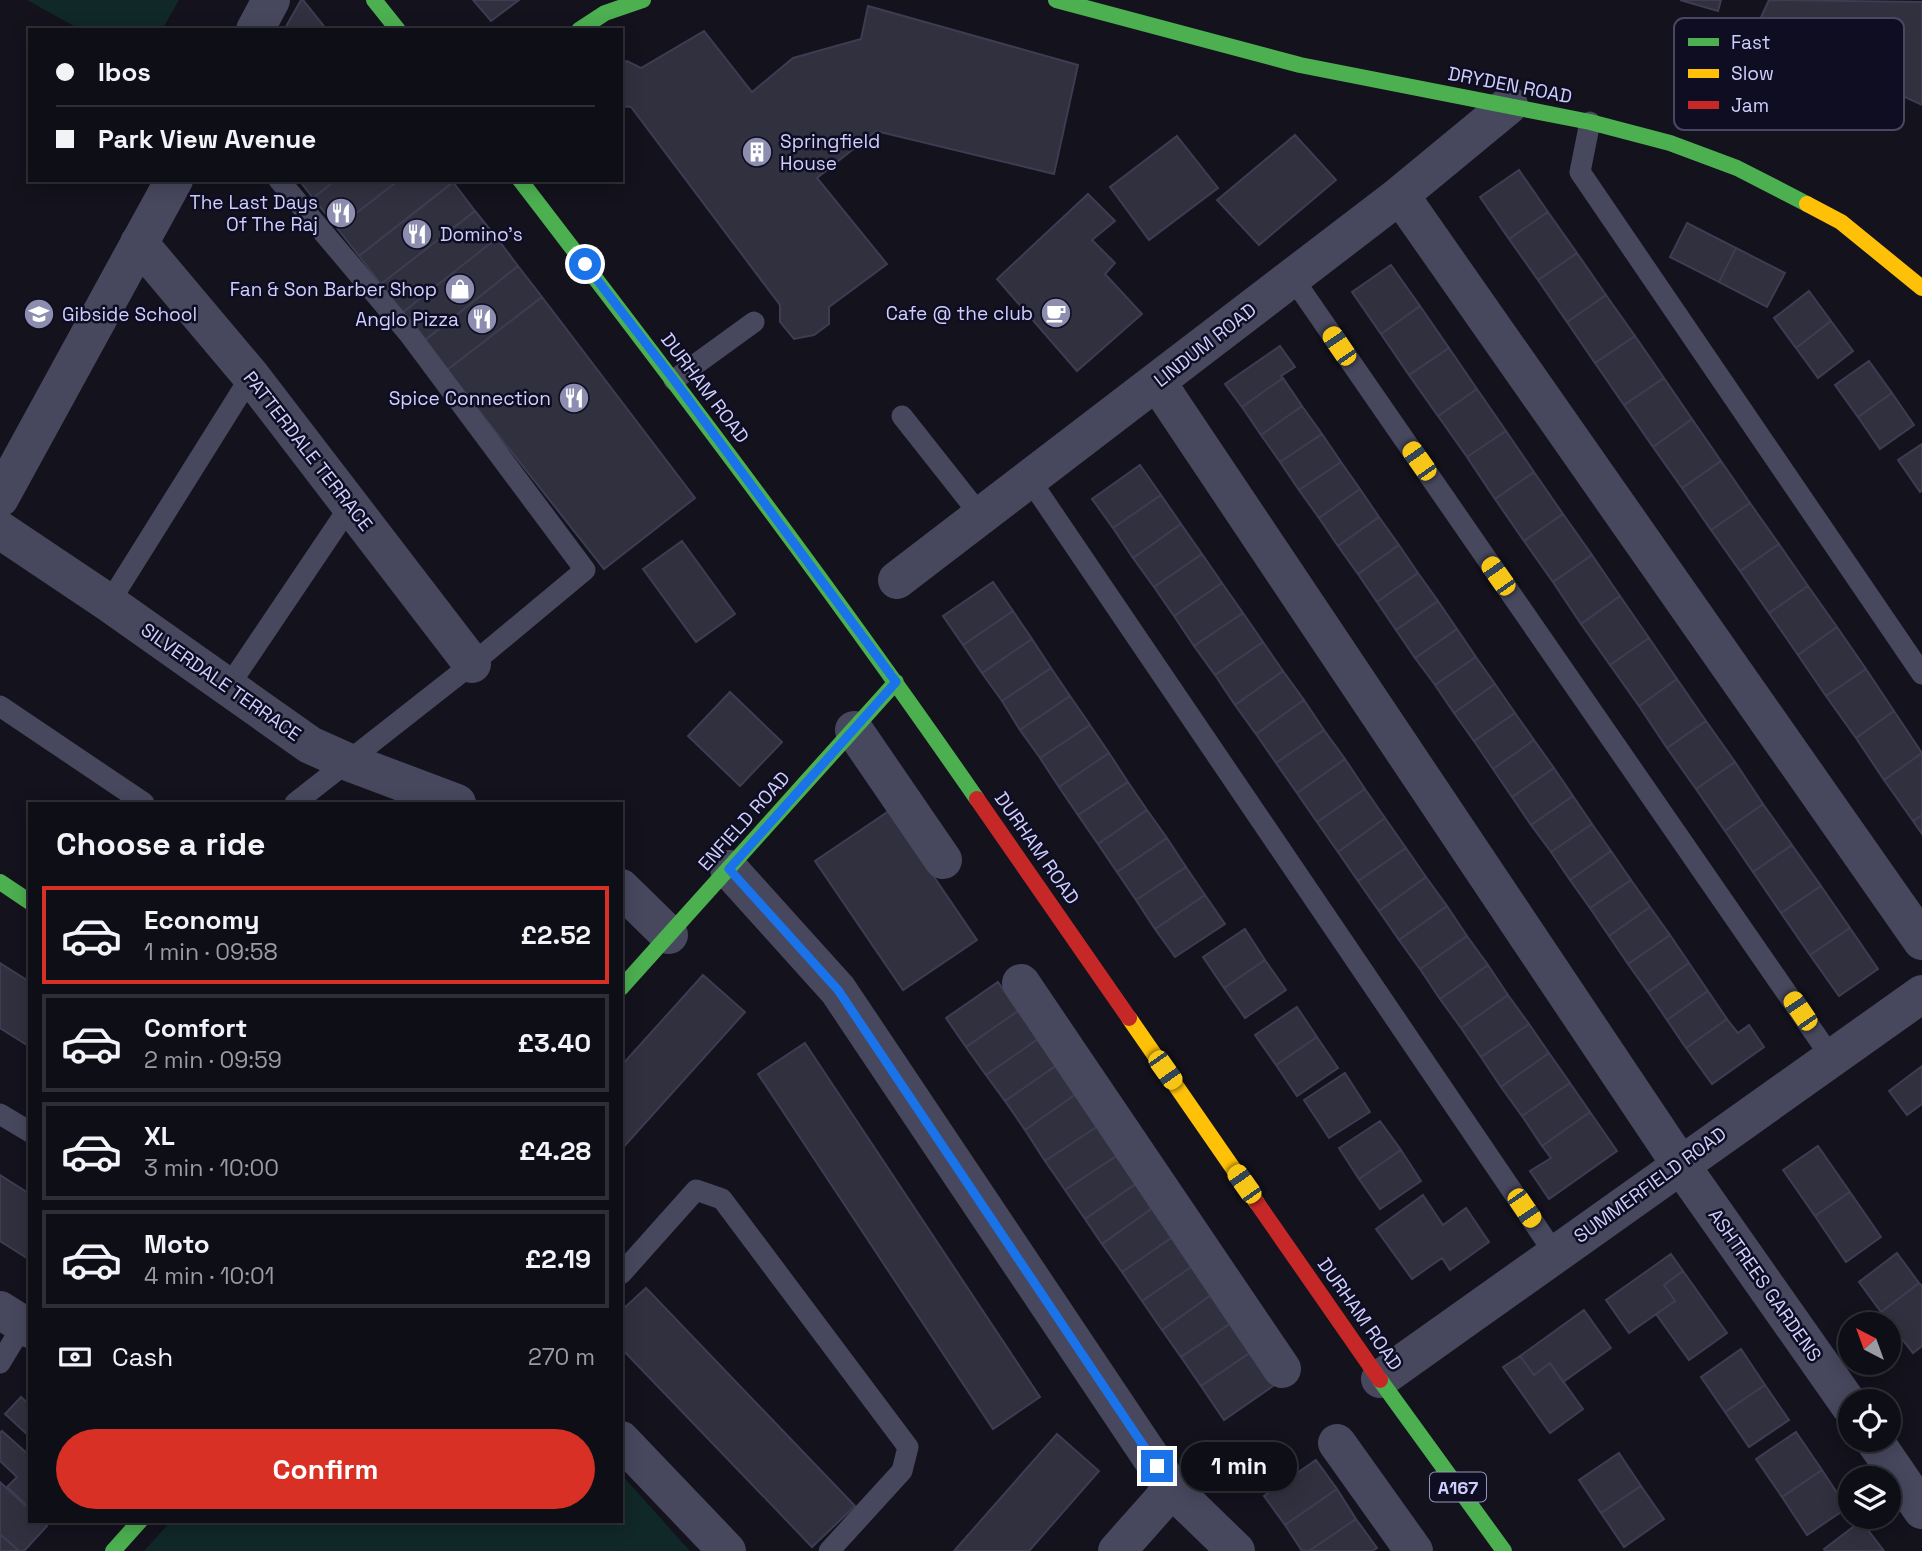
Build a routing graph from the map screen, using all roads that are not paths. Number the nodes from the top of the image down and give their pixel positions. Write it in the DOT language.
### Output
graph roads {
  1 [pos="271,0"];
  2 [pos="374,0"];
  3 [pos="643,0"];
  4 [pos="1056,0"];
  5 [pos="256,28"];
  6 [pos="396,28"];
  7 [pos="582,28"];
  8 [pos="1509,105"];
  9 [pos="1590,122"];
  10 [pos="173,182"];
  11 [pos="281,182"];
  12 [pos="522,182"];
  13 [pos="1400,195"];
  14 [pos="139,243"];
  15 [pos="1292,277"];
  16 [pos="1922,288"];
  17 [pos="754,322"];
  18 [pos="251,376"];
  19 [pos="674,380"];
  20 [pos="1157,382"];
  21 [pos="902,416"];
  22 [pos="1030,480"];
  23 [pos="0,498"];
  24 [pos="350,506"];
  25 [pos="981,516"];
  26 [pos="0,530"];
  27 [pos="897,580"];
  28 [pos="109,603"];
  29 [pos="472,664"];
  30 [pos="1922,674"];
  31 [pos="896,682"];
  32 [pos="228,687"];
  33 [pos="0,706"];
  34 [pos="854,730"];
  35 [pos="348,762"];
  36 [pos="143,802"];
  37 [pos="296,802"];
  38 [pos="454,802"];
  39 [pos="943,860"];
  40 [pos="729,869"];
  41 [pos="0,882"];
  42 [pos="623,890"];
  43 [pos="28,901"];
  44 [pos="670,935"];
  45 [pos="1922,941"];
  46 [pos="1021,983"];
  47 [pos="623,986"];
  48 [pos="1922,994"];
  49 [pos="1831,1057"];
  50 [pos="0,1114"];
  51 [pos="28,1131"];
  52 [pos="1680,1164"];
  53 [pos="1555,1254"];
  54 [pos="623,1271"];
  55 [pos="18,1321"];
  56 [pos="0,1363"];
  57 [pos="1282,1368"];
  58 [pos="1380,1379"];
  59 [pos="1838,1389"];
  60 [pos="623,1442"];
  61 [pos="1336,1443"];
  62 [pos="1882,1452"];
  63 [pos="1172,1489"];
  64 [pos="1922,1510"];
  65 [pos="138,1523"];
  66 [pos="113,1551"];
  67 [pos="727,1551"];
  68 [pos="829,1551"];
  69 [pos="1117,1551"];
  70 [pos="1236,1551"];
  71 [pos="1414,1551"];
  72 [pos="1504,1551"];
  1 -- 5 [label="street"];
  2 -- 6 [label="main road"];
  3 -- 7 [label="main road"];
  4 -- 8 [label="main road, DRYDEN ROAD"];
  8 -- 9 [label="main road, DRYDEN ROAD"];
  8 -- 13 [label="street, LINDUM ROAD"];
  9 -- 16 [label="main road, DRYDEN ROAD"];
  9 -- 30 [label="lane"];
  10 -- 14 [label="street"];
  11 -- 29 [label="lane"];
  12 -- 19 [label="main road, DURHAM ROAD / A167"];
  13 -- 15 [label="street, LINDUM ROAD"];
  13 -- 45 [label="street"];
  14 -- 18 [label="street, PATTERDALE TERRACE"];
  14 -- 23 [label="street"];
  15 -- 20 [label="street, LINDUM ROAD"];
  15 -- 49 [label="lane"];
  17 -- 19 [label="lane"];
  18 -- 24 [label="street, PATTERDALE TERRACE"];
  18 -- 28 [label="lane"];
  19 -- 31 [label="main road, DURHAM ROAD / A167"];
  20 -- 22 [label="street, LINDUM ROAD"];
  20 -- 52 [label="street, ASHTREES GARDENS"];
  21 -- 25 [label="lane"];
  22 -- 25 [label="street, LINDUM ROAD"];
  22 -- 53 [label="lane"];
  24 -- 29 [label="street, PATTERDALE TERRACE"];
  24 -- 32 [label="lane"];
  25 -- 27 [label="street, LINDUM ROAD"];
  26 -- 28 [label="street, SILVERDALE TERRACE"];
  28 -- 32 [label="street, SILVERDALE TERRACE"];
  29 -- 35 [label="lane"];
  31 -- 34 [label="main road, ENFIELD ROAD"];
  31 -- 58 [label="main road, DURHAM ROAD / A167"];
  32 -- 35 [label="street, SILVERDALE TERRACE"];
  33 -- 36 [label="lane"];
  34 -- 39 [label="street"];
  34 -- 40 [label="main road, ENFIELD ROAD"];
  35 -- 37 [label="lane"];
  35 -- 38 [label="street, SILVERDALE TERRACE"];
  40 -- 44 [label="main road, ENFIELD ROAD"];
  40 -- 63 [label="street"];
  41 -- 43 [label="main road"];
  42 -- 44 [label="street"];
  44 -- 47 [label="main road, ENFIELD ROAD"];
  46 -- 57 [label="street"];
  48 -- 49 [label="street, SUMMERFIELD ROAD"];
  49 -- 52 [label="street, SUMMERFIELD ROAD"];
  50 -- 51 [label="lane"];
  52 -- 53 [label="street, SUMMERFIELD ROAD"];
  52 -- 59 [label="street, ASHTREES GARDENS"];
  53 -- 58 [label="street, SUMMERFIELD ROAD"];
  54 -- 68 [label="lane"];
  55 -- 56 [label="lane"];
  58 -- 72 [label="main road, DURHAM ROAD / A167"];
  60 -- 67 [label="street"];
  61 -- 71 [label="street"];
  62 -- 64 [label="street"];
  63 -- 69 [label="street"];
  63 -- 70 [label="street"];
  65 -- 66 [label="main road"];
}
